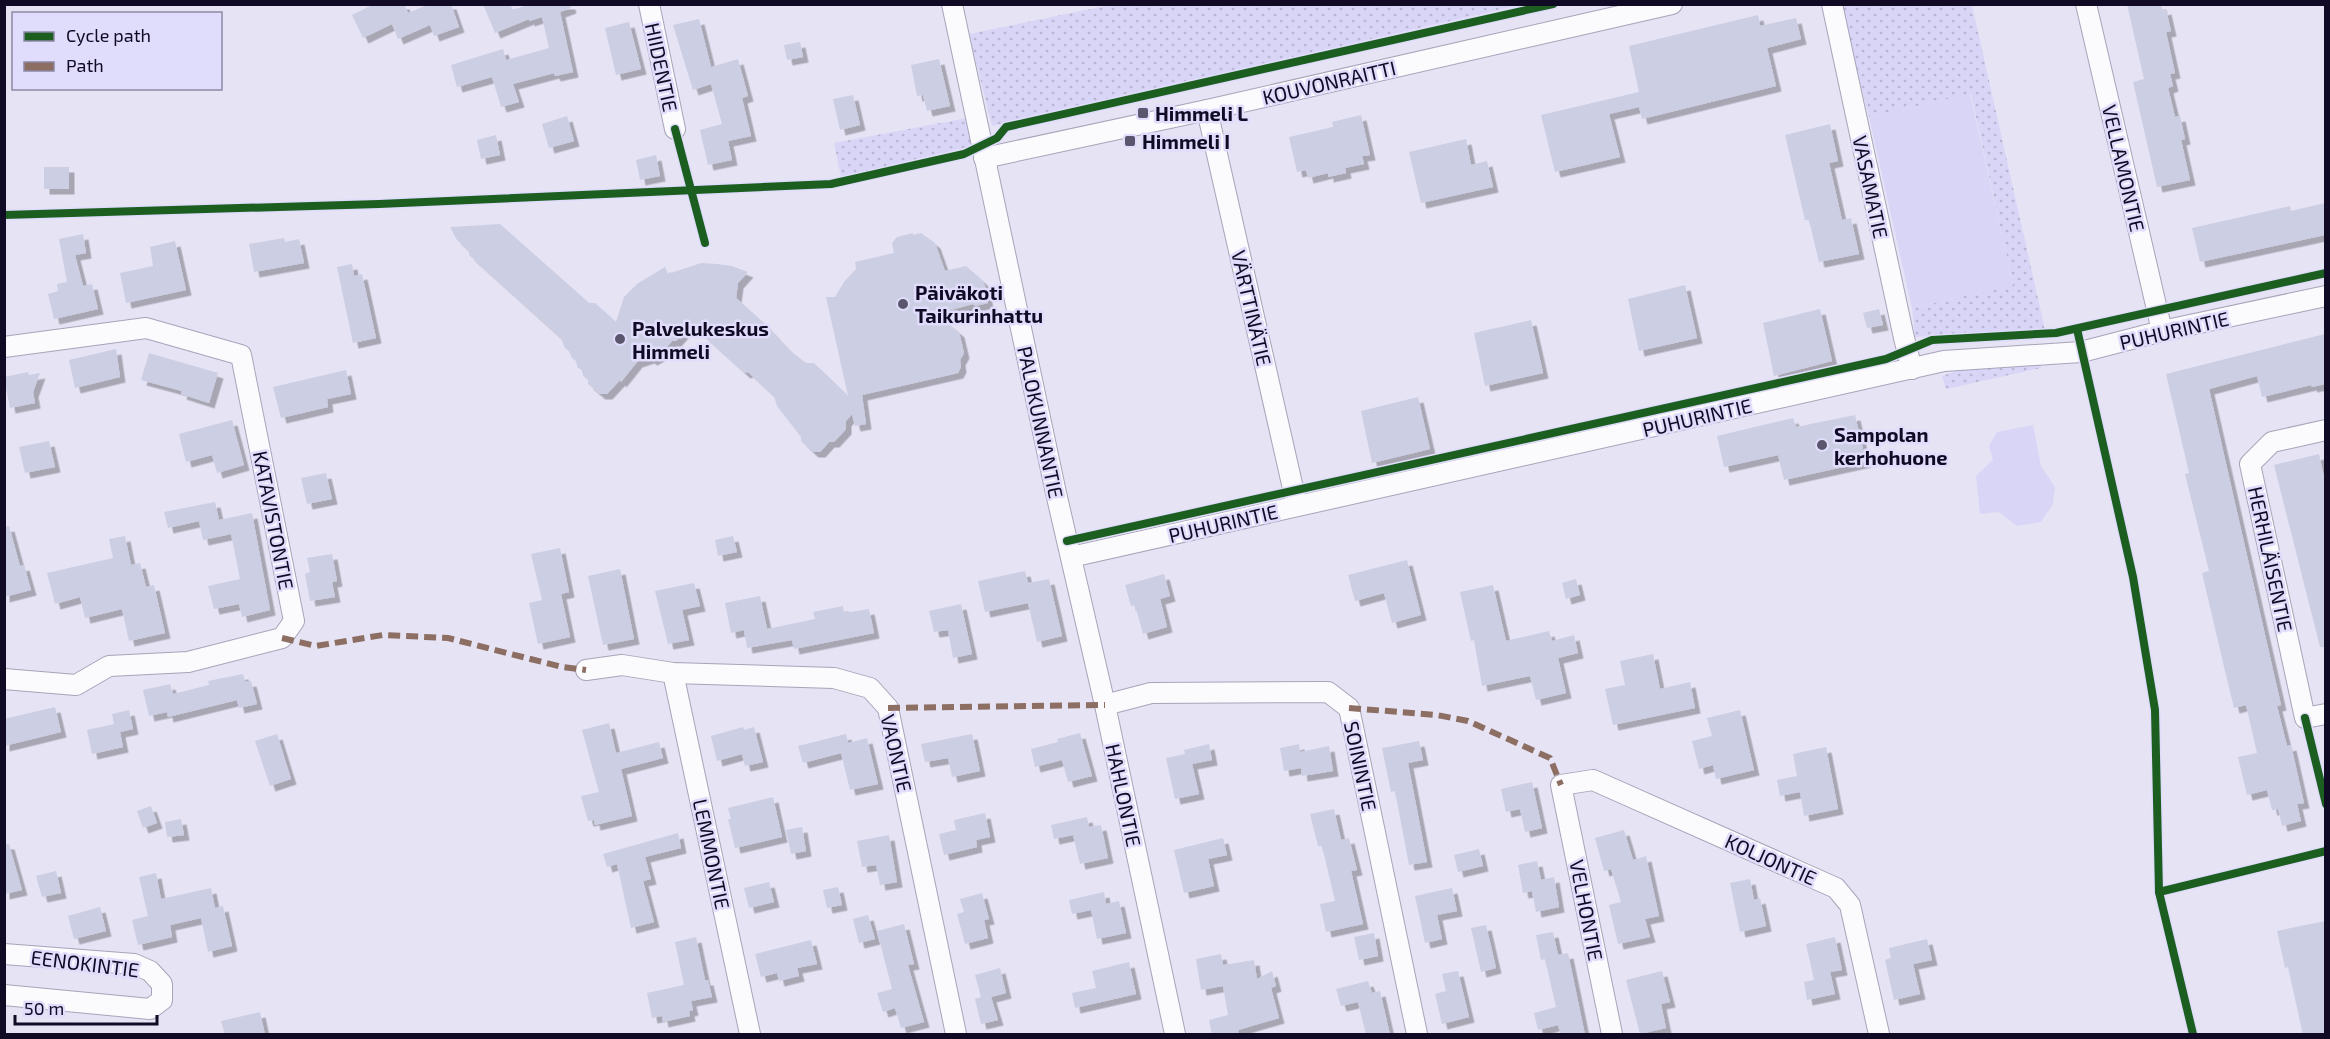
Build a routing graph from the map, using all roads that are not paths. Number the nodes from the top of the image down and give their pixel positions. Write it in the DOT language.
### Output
graph roads {
  1 [pos="649,4"];
  2 [pos="952,4"];
  3 [pos="1672,4"];
  4 [pos="1832,4"];
  5 [pos="2086,4"];
  6 [pos="1207,110"];
  7 [pos="675,129"];
  8 [pos="984,158"];
  9 [pos="2325,296"];
  10 [pos="2162,331"];
  11 [pos="4,347"];
  12 [pos="1912,369"];
  13 [pos="2325,430"];
  14 [pos="1297,506"];
  15 [pos="1071,557"];
  16 [pos="586,670"];
  17 [pos="673,673"];
  18 [pos="4,679"];
  19 [pos="1105,705"];
  20 [pos="2325,714"];
  21 [pos="1561,785"];
  22 [pos="4,954"];
  23 [pos="4,995"];
  24 [pos="750,1035"];
  25 [pos="956,1035"];
  26 [pos="1175,1035"];
  27 [pos="1417,1035"];
  28 [pos="1612,1035"];
  29 [pos="1879,1035"];
  1 -- 7 [label="street, HIIDENTIE"];
  2 -- 8 [label="street, PALOKUNNANTIE"];
  3 -- 6 [label="street, KOUVONRAITTI"];
  4 -- 12 [label="street, VASAMATIE"];
  5 -- 10 [label="street, VELLAMONTIE"];
  6 -- 8 [label="street, KOUVONRAITTI"];
  6 -- 14 [label="street, VÄRTTINÄTIE"];
  8 -- 15 [label="street, PALOKUNNANTIE"];
  9 -- 10 [label="street, PUHURINTIE"];
  10 -- 12 [label="street, PUHURINTIE"];
  11 -- 18 [label="street, KATAVISTONTIE"];
  12 -- 14 [label="street, PUHURINTIE"];
  13 -- 20 [label="street, HERHILÄISENTIE"];
  14 -- 15 [label="street, PUHURINTIE"];
  15 -- 19 [label="street, HAHLONTIE"];
  16 -- 17 [label="street, VAONTIE"];
  17 -- 24 [label="street, LEMMONTIE"];
  17 -- 25 [label="street, VAONTIE"];
  19 -- 26 [label="street, HAHLONTIE"];
  19 -- 27 [label="street, SOININTIE"];
  21 -- 28 [label="street, VELHONTIE"];
  21 -- 29 [label="street, KOLJONTIE"];
  22 -- 23 [label="street, EENOKINTIE"];
}
